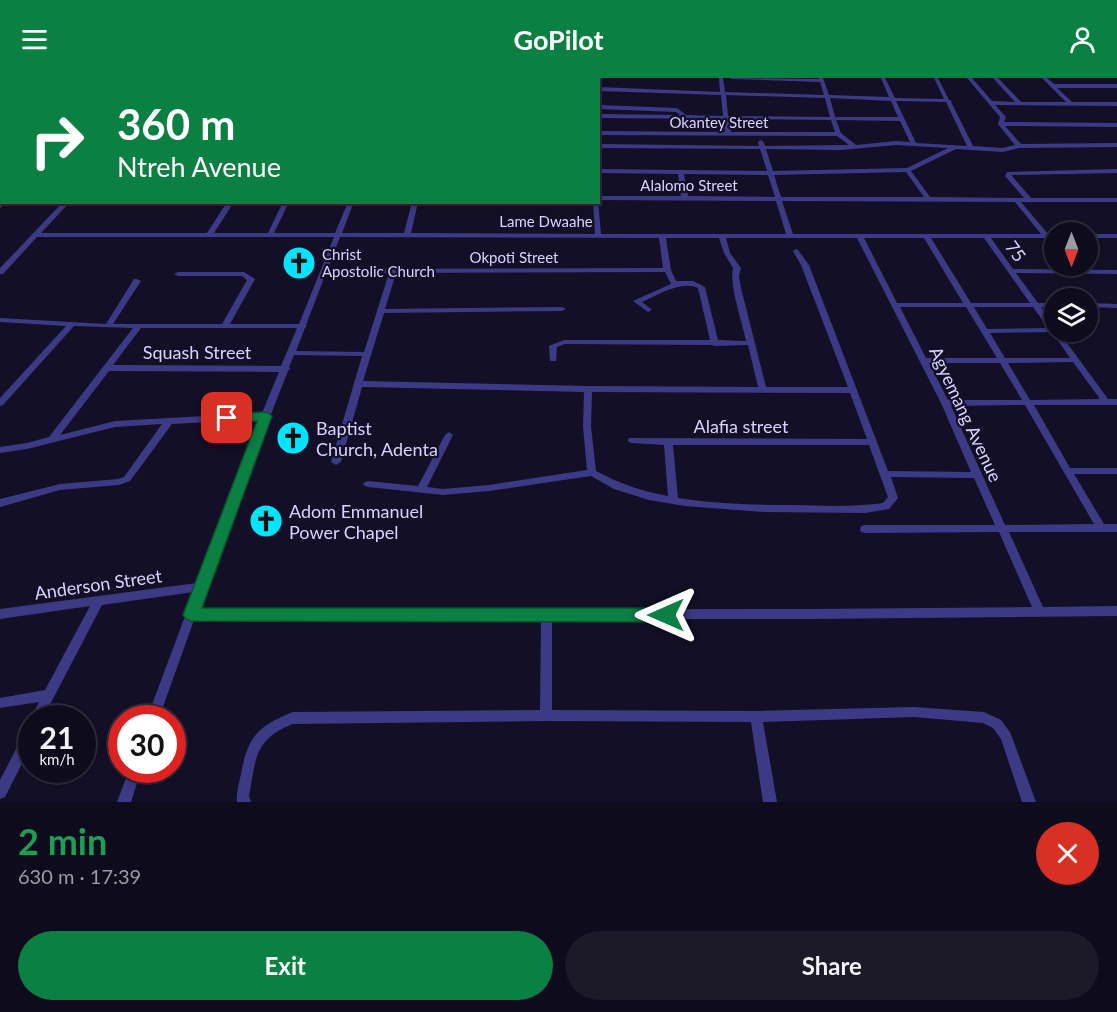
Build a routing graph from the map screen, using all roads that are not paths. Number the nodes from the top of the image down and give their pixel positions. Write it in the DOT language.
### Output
graph roads {
  1 [pos="721,78"];
  2 [pos="732,78"];
  3 [pos="883,78"];
  4 [pos="936,78"];
  5 [pos="969,78"];
  6 [pos="995,78"];
  7 [pos="1044,78"];
  8 [pos="821,80"];
  9 [pos="1053,86"];
  10 [pos="1117,86"];
  11 [pos="600,89"];
  12 [pos="722,95"];
  13 [pos="828,98"];
  14 [pos="892,99"];
  15 [pos="949,101"];
  16 [pos="991,104"];
  17 [pos="1020,104"];
  18 [pos="1071,104"];
  19 [pos="1117,104"];
  20 [pos="600,107"];
  21 [pos="600,116"];
  22 [pos="684,116"];
  23 [pos="724,116"];
  24 [pos="620,117"];
  25 [pos="832,117"];
  26 [pos="902,119"];
  27 [pos="1001,124"];
  28 [pos="1117,125"];
  29 [pos="600,133"];
  30 [pos="617,133"];
  31 [pos="728,134"];
  32 [pos="759,134"];
  33 [pos="838,134"];
  34 [pos="913,143"];
  35 [pos="1117,145"];
  36 [pos="600,146"];
  37 [pos="957,146"];
  38 [pos="1019,146"];
  39 [pos="855,147"];
  40 [pos="762,148"];
  41 [pos="971,148"];
  42 [pos="908,170"];
  43 [pos="600,171"];
  44 [pos="681,171"];
  45 [pos="1117,171"];
  46 [pos="771,172"];
  47 [pos="600,198"];
  48 [pos="685,199"];
  49 [pos="779,199"];
  50 [pos="928,199"];
  51 [pos="1016,199"];
  52 [pos="1029,199"];
  53 [pos="1117,200"];
  54 [pos="65,204"];
  55 [pos="230,204"];
  56 [pos="285,204"];
  57 [pos="350,204"];
  58 [pos="415,204"];
  59 [pos="596,204"];
  60 [pos="1044,229"];
  61 [pos="210,234"];
  62 [pos="37,235"];
  63 [pos="270,235"];
  64 [pos="339,235"];
  65 [pos="407,235"];
  66 [pos="598,235"];
  67 [pos="662,235"];
  68 [pos="722,235"];
  69 [pos="790,235"];
  70 [pos="859,235"];
  71 [pos="926,235"];
  72 [pos="985,235"];
  73 [pos="1044,236"];
  74 [pos="1098,236"];
  75 [pos="1116,237"];
  76 [pos="796,251"];
  77 [pos="667,270"];
  78 [pos="326,271"];
  79 [pos="393,271"];
  80 [pos="0,272"];
  81 [pos="1012,272"];
  82 [pos="1117,272"];
  83 [pos="178,274"];
  84 [pos="137,281"];
  85 [pos="679,284"];
  86 [pos="896,305"];
  87 [pos="969,305"];
  88 [pos="1036,305"];
  89 [pos="1044,305"];
  90 [pos="1098,305"];
  91 [pos="1113,306"];
  92 [pos="562,309"];
  93 [pos="648,310"];
  94 [pos="382,311"];
  95 [pos="1117,315"];
  96 [pos="1044,317"];
  97 [pos="4,321"];
  98 [pos="72,324"];
  99 [pos="108,326"];
  100 [pos="139,326"];
  101 [pos="303,326"];
  102 [pos="224,327"];
  103 [pos="0,328"];
  104 [pos="1044,330"];
  105 [pos="984,331"];
  106 [pos="1061,342"];
  107 [pos="751,343"];
  108 [pos="715,344"];
  109 [pos="292,353"];
  110 [pos="367,354"];
  111 [pos="553,359"];
  112 [pos="1002,360"];
  113 [pos="1073,360"];
  114 [pos="923,361"];
  115 [pos="109,368"];
  116 [pos="286,369"];
  117 [pos="358,384"];
  118 [pos="588,389"];
  119 [pos="763,390"];
  120 [pos="854,390"];
  121 [pos="1106,402"];
  122 [pos="1117,402"];
  123 [pos="0,403"];
  124 [pos="945,403"];
  125 [pos="1028,403"];
  126 [pos="266,416"];
  127 [pos="170,421"];
  128 [pos="449,435"];
  129 [pos="53,438"];
  130 [pos="632,440"];
  131 [pos="668,442"];
  132 [pos="873,442"];
  133 [pos="0,450"];
  134 [pos="336,462"];
  135 [pos="1068,471"];
  136 [pos="1117,471"];
  137 [pos="592,473"];
  138 [pos="885,474"];
  139 [pos="976,475"];
  140 [pos="368,484"];
  141 [pos="421,490"];
  142 [pos="673,501"];
  143 [pos="0,504"];
  144 [pos="865,528"];
  145 [pos="1101,528"];
  146 [pos="1117,528"];
  147 [pos="1002,529"];
  148 [pos="201,587"];
  149 [pos="99,600"];
  150 [pos="1039,610"];
  151 [pos="1117,610"];
  152 [pos="0,614"];
  153 [pos="191,615"];
  154 [pos="547,615"];
  155 [pos="49,695"];
  156 [pos="0,703"];
  157 [pos="44,705"];
  158 [pos="158,705"];
  159 [pos="546,715"];
  160 [pos="756,717"];
  161 [pos="18,758"];
  162 [pos="131,783"];
  163 [pos="0,793"];
  164 [pos="124,802"];
  165 [pos="244,802"];
  166 [pos="770,802"];
  167 [pos="1029,802"];
  1 -- 12 [label="street"];
  2 -- 8 [label="street"];
  3 -- 14 [label="street"];
  4 -- 15 [label="street"];
  5 -- 16 [label="street"];
  6 -- 17 [label="street"];
  7 -- 9 [label="street"];
  8 -- 13 [label="street"];
  9 -- 10 [label="street"];
  9 -- 18 [label="street"];
  11 -- 12 [label="street"];
  12 -- 13 [label="street"];
  12 -- 23 [label="street"];
  13 -- 14 [label="street"];
  13 -- 25 [label="street"];
  14 -- 15 [label="street"];
  14 -- 26 [label="street"];
  15 -- 41 [label="street"];
  16 -- 17 [label="street"];
  16 -- 27 [label="street"];
  17 -- 18 [label="street"];
  18 -- 19 [label="street"];
  20 -- 22 [label="street"];
  21 -- 24 [label="street"];
  22 -- 23 [label="street"];
  22 -- 24 [label="street"];
  23 -- 25 [label="street"];
  23 -- 31 [label="street"];
  24 -- 30 [label="street"];
  25 -- 26 [label="street"];
  25 -- 33 [label="street"];
  26 -- 34 [label="street"];
  27 -- 28 [label="street"];
  27 -- 38 [label="street"];
  29 -- 30 [label="street, Okantey Street"];
  30 -- 31 [label="street, Okantey Street"];
  31 -- 32 [label="street, Okantey Street"];
  32 -- 33 [label="street, Okantey Street"];
  32 -- 40 [label="street"];
  33 -- 39 [label="street"];
  34 -- 37 [label="street"];
  34 -- 39 [label="street"];
  35 -- 38 [label="street"];
  36 -- 40 [label="street"];
  37 -- 41 [label="street"];
  37 -- 42 [label="street"];
  38 -- 41 [label="street"];
  39 -- 40 [label="street"];
  40 -- 46 [label="street"];
  42 -- 46 [label="street"];
  42 -- 50 [label="street"];
  43 -- 44 [label="street"];
  44 -- 46 [label="street"];
  44 -- 48 [label="street"];
  45 -- 52 [label="street"];
  46 -- 49 [label="street"];
  47 -- 48 [label="street, Alalomo Street"];
  48 -- 49 [label="street, Alalomo Street"];
  49 -- 50 [label="street, Alalomo Street"];
  49 -- 69 [label="street"];
  50 -- 51 [label="street, Alalomo Street"];
  51 -- 52 [label="street, Alalomo Street"];
  51 -- 60 [label="street"];
  52 -- 53 [label="street, Alalomo Street"];
  54 -- 62 [label="street"];
  55 -- 61 [label="street"];
  56 -- 63 [label="street"];
  57 -- 64 [label="street"];
  58 -- 65 [label="street"];
  59 -- 66 [label="street"];
  61 -- 62 [label="street, Lame Dwaahe"];
  61 -- 63 [label="street, Lame Dwaahe"];
  62 -- 80 [label="street"];
  63 -- 64 [label="street, Lame Dwaahe"];
  64 -- 65 [label="street, Lame Dwaahe"];
  64 -- 78 [label="street"];
  65 -- 66 [label="street, Lame Dwaahe"];
  66 -- 67 [label="street, Lame Dwaahe"];
  67 -- 68 [label="street, Lame Dwaahe"];
  67 -- 77 [label="street"];
  68 -- 69 [label="street, Lame Dwaahe"];
  68 -- 107 [label="street"];
  69 -- 70 [label="street, Lame Dwaahe"];
  70 -- 71 [label="street, Lame Dwaahe"];
  70 -- 86 [label="street, Agyemang Avenue"];
  71 -- 72 [label="street, Lame Dwaahe"];
  71 -- 87 [label="street"];
  72 -- 73 [label="street, Lame Dwaahe"];
  72 -- 81 [label="street, 75"];
  74 -- 75 [label="street"];
  76 -- 120 [label="street"];
  77 -- 79 [label="street, Okpoti Street"];
  77 -- 85 [label="street"];
  78 -- 79 [label="street, Okpoti Street"];
  78 -- 101 [label="street"];
  79 -- 94 [label="street"];
  81 -- 82 [label="street"];
  81 -- 88 [label="street, 75"];
  83 -- 102 [label="street"];
  84 -- 99 [label="street"];
  85 -- 93 [label="street"];
  85 -- 108 [label="street"];
  86 -- 87 [label="street"];
  86 -- 114 [label="street, Agyemang Avenue"];
  87 -- 88 [label="street"];
  87 -- 105 [label="street"];
  88 -- 89 [label="street"];
  88 -- 96 [label="street, 75"];
  90 -- 91 [label="street"];
  91 -- 95 [label="street"];
  92 -- 94 [label="street"];
  94 -- 110 [label="street"];
  97 -- 98 [label="street"];
  97 -- 103 [label="street"];
  98 -- 99 [label="street"];
  98 -- 123 [label="street"];
  99 -- 100 [label="street"];
  100 -- 102 [label="street"];
  100 -- 115 [label="street"];
  101 -- 102 [label="street"];
  101 -- 109 [label="street"];
  104 -- 105 [label="street"];
  105 -- 112 [label="street"];
  106 -- 113 [label="street, 75"];
  107 -- 108 [label="street"];
  107 -- 119 [label="street"];
  108 -- 111 [label="street"];
  109 -- 110 [label="street"];
  109 -- 116 [label="street"];
  110 -- 117 [label="street"];
  112 -- 113 [label="street"];
  112 -- 114 [label="street"];
  112 -- 125 [label="street"];
  113 -- 121 [label="street, 75"];
  114 -- 124 [label="street, Agyemang Avenue"];
  115 -- 116 [label="street, Squash Street"];
  115 -- 129 [label="street"];
  116 -- 126 [label="street"];
  117 -- 118 [label="street"];
  117 -- 134 [label="street"];
  118 -- 119 [label="street"];
  118 -- 137 [label="street"];
  119 -- 120 [label="street"];
  120 -- 132 [label="street"];
  121 -- 122 [label="street"];
  121 -- 125 [label="street"];
  124 -- 125 [label="street"];
  124 -- 139 [label="street, Agyemang Avenue"];
  125 -- 135 [label="street"];
  126 -- 127 [label="street"];
  126 -- 148 [label="street"];
  127 -- 129 [label="street"];
  127 -- 143 [label="street"];
  128 -- 141 [label="street"];
  129 -- 133 [label="street"];
  130 -- 131 [label="street"];
  131 -- 132 [label="street, Alafia street"];
  131 -- 142 [label="street, Alafia street"];
  132 -- 138 [label="street"];
  135 -- 136 [label="street"];
  135 -- 145 [label="street"];
  137 -- 141 [label="street"];
  137 -- 142 [label="street"];
  138 -- 139 [label="street"];
  138 -- 142 [label="street"];
  139 -- 147 [label="street, Agyemang Avenue"];
  140 -- 141 [label="street"];
  144 -- 147 [label="street"];
  145 -- 146 [label="street"];
  145 -- 147 [label="street"];
  147 -- 150 [label="street, Agyemang Avenue"];
  148 -- 149 [label="street, Anderson Street"];
  148 -- 153 [label="street"];
  149 -- 152 [label="street, Anderson Street"];
  149 -- 155 [label="street"];
  150 -- 151 [label="street"];
  150 -- 154 [label="street"];
  153 -- 154 [label="street"];
  153 -- 158 [label="street"];
  154 -- 159 [label="street"];
  155 -- 156 [label="street"];
  155 -- 157 [label="street"];
  159 -- 160 [label="street"];
  159 -- 165 [label="street"];
  160 -- 166 [label="street"];
  160 -- 167 [label="street"];
  161 -- 163 [label="street"];
  162 -- 164 [label="street"];
}
